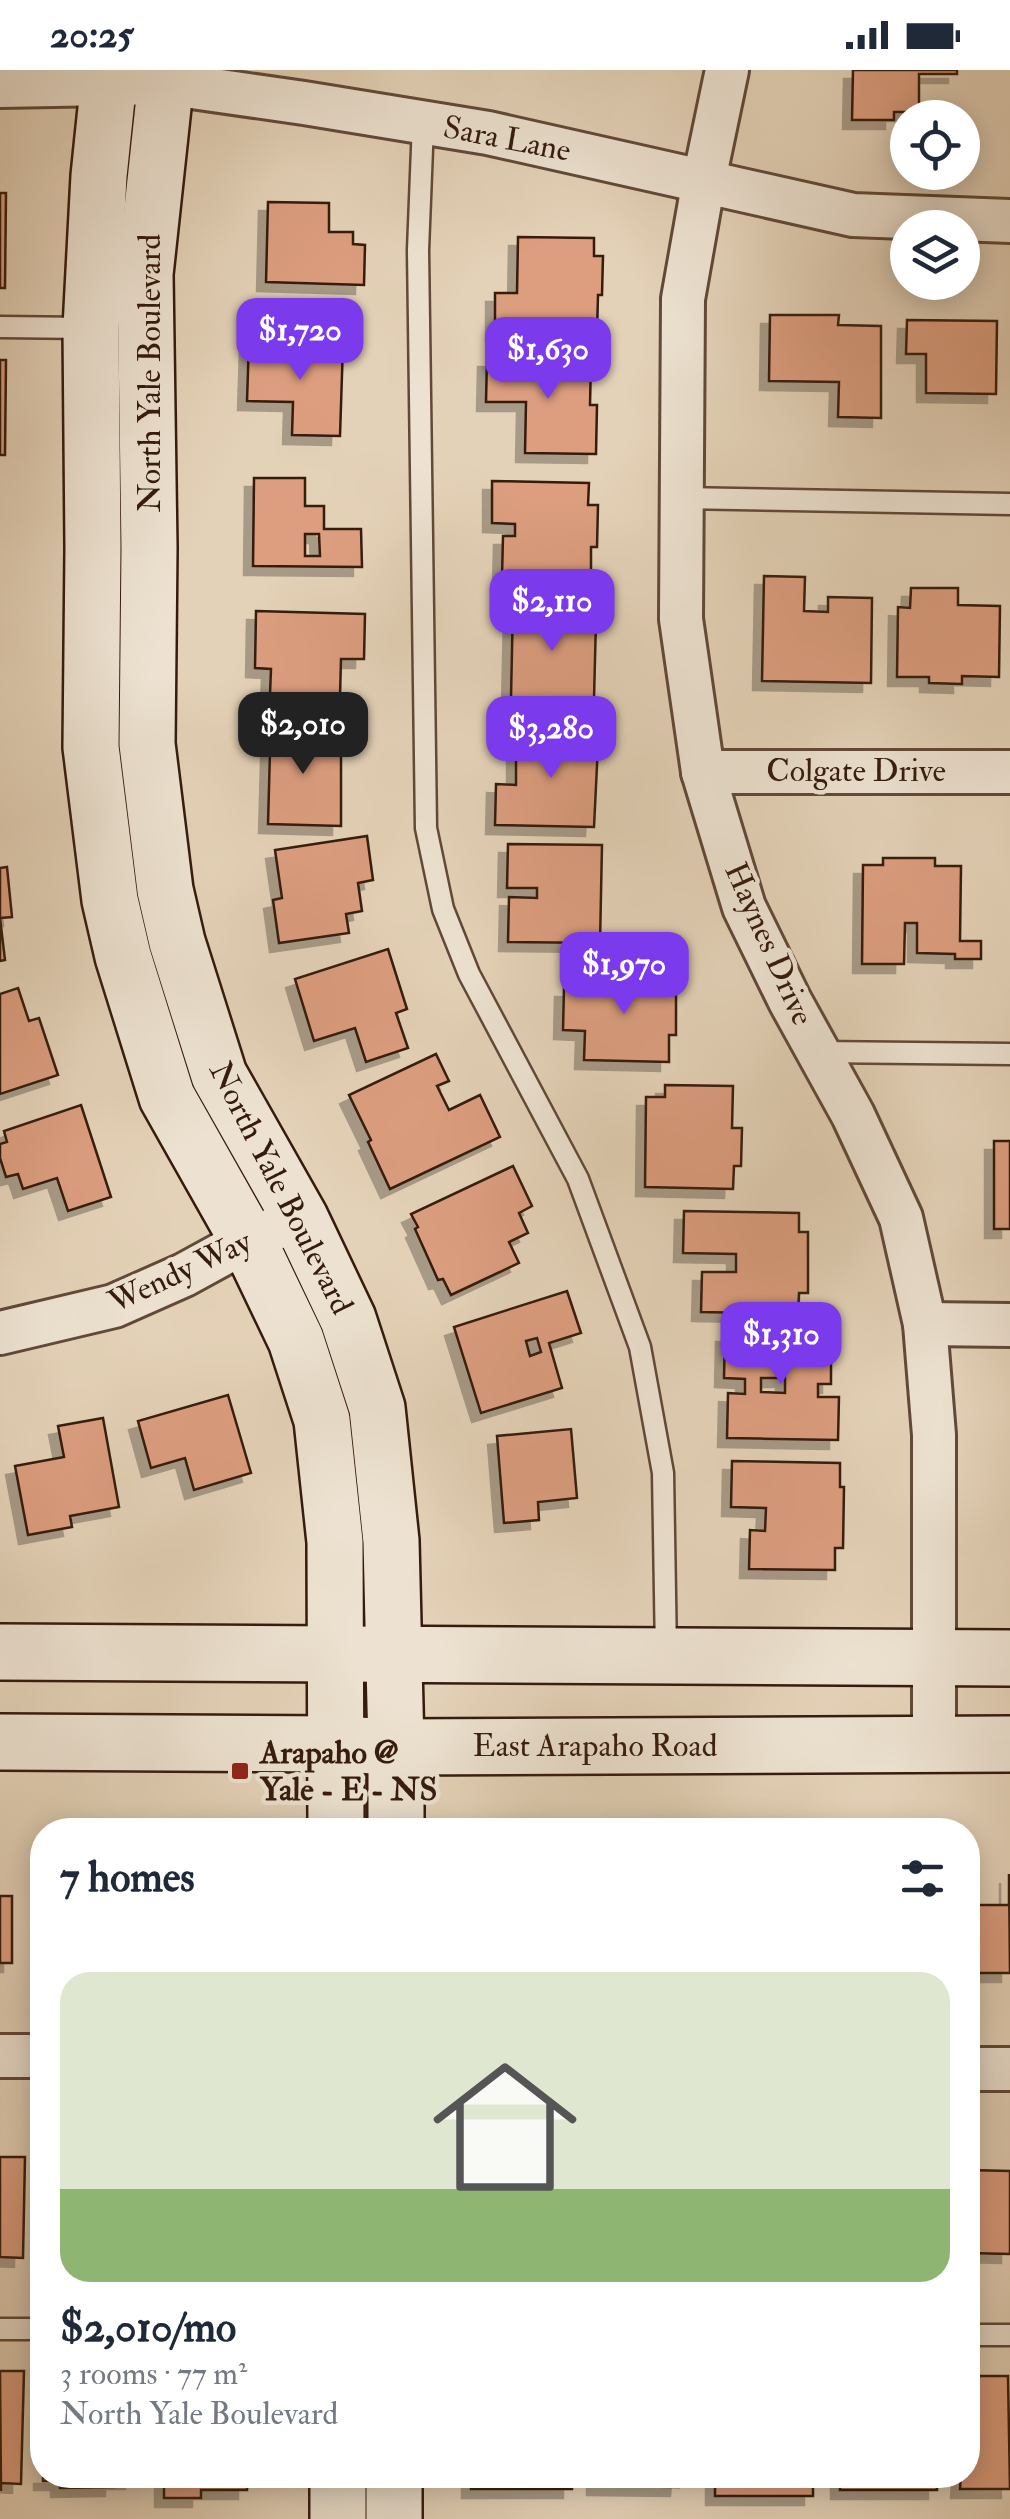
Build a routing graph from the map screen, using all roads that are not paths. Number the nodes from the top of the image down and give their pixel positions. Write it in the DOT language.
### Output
graph roads {
  1 [pos="727,70"];
  2 [pos="109,77"];
  3 [pos="165,77"];
  4 [pos="0,86"];
  5 [pos="423,123"];
  6 [pos="704,180"];
  7 [pos="1010,221"];
  8 [pos="0,327"];
  9 [pos="91,328"];
  10 [pos="682,498"];
  11 [pos="1010,504"];
  12 [pos="703,772"];
  13 [pos="1010,772"];
  14 [pos="818,1052"];
  15 [pos="1010,1054"];
  16 [pos="300,1218"];
  17 [pos="248,1240"];
  18 [pos="924,1324"];
  19 [pos="1010,1325"];
  20 [pos="0,1333"];
  21 [pos="0,1652"];
  22 [pos="334,1654"];
  23 [pos="394,1656"];
  24 [pos="666,1656"];
  25 [pos="934,1657"];
  26 [pos="1010,1658"];
  27 [pos="0,1742"];
  28 [pos="336,1744"];
  29 [pos="934,1744"];
  30 [pos="1010,1744"];
  31 [pos="396,1748"];
  32 [pos="336,1818"];
  33 [pos="396,1818"];
  34 [pos="0,2056"];
  35 [pos="30,2056"];
  36 [pos="980,2068"];
  37 [pos="1010,2069"];
  38 [pos="0,2329"];
  39 [pos="30,2329"];
  40 [pos="980,2334"];
  41 [pos="1010,2335"];
  42 [pos="338,2488"];
  43 [pos="394,2488"];
  44 [pos="338,2519"];
  45 [pos="394,2519"];
  1 -- 6 [label="street, Haynes Drive"];
  2 -- 3 [label="street, Sara Lane"];
  2 -- 4 [label="street, Sara Lane"];
  2 -- 9 [label="street, North Yale Boulevard"];
  3 -- 5 [label="street, Sara Lane"];
  3 -- 16 [label="street, North Yale Boulevard"];
  5 -- 6 [label="street, Sara Lane"];
  5 -- 24 [label="lane"];
  6 -- 7 [label="street, Sara Lane"];
  6 -- 10 [label="street, Haynes Drive"];
  8 -- 9 [label="lane"];
  9 -- 17 [label="street, North Yale Boulevard"];
  10 -- 11 [label="lane"];
  10 -- 12 [label="street, Haynes Drive"];
  12 -- 13 [label="street, Colgate Drive"];
  12 -- 14 [label="street, Haynes Drive"];
  14 -- 15 [label="lane"];
  14 -- 18 [label="street, Haynes Drive"];
  16 -- 17 [label="street, Wendy Way"];
  16 -- 23 [label="street, North Yale Boulevard"];
  17 -- 20 [label="street, Wendy Way"];
  17 -- 22 [label="street, North Yale Boulevard"];
  18 -- 19 [label="street"];
  18 -- 25 [label="street, Haynes Drive"];
  21 -- 22 [label="street"];
  22 -- 23 [label="street"];
  22 -- 28 [label="street, North Yale Boulevard"];
  23 -- 24 [label="street"];
  23 -- 31 [label="street, North Yale Boulevard"];
  24 -- 25 [label="street"];
  25 -- 26 [label="street"];
  25 -- 29 [label="street, Haynes Drive"];
  27 -- 28 [label="street, East Arapaho Road"];
  28 -- 31 [label="street, East Arapaho Road"];
  28 -- 32 [label="street, North Yale Boulevard"];
  29 -- 30 [label="street, East Arapaho Road"];
  29 -- 31 [label="street, East Arapaho Road"];
  31 -- 33 [label="street, North Yale Boulevard"];
  34 -- 35 [label="street"];
  36 -- 37 [label="street"];
  38 -- 39 [label="lane"];
  40 -- 41 [label="lane"];
  42 -- 44 [label="street"];
  43 -- 45 [label="street"];
}
